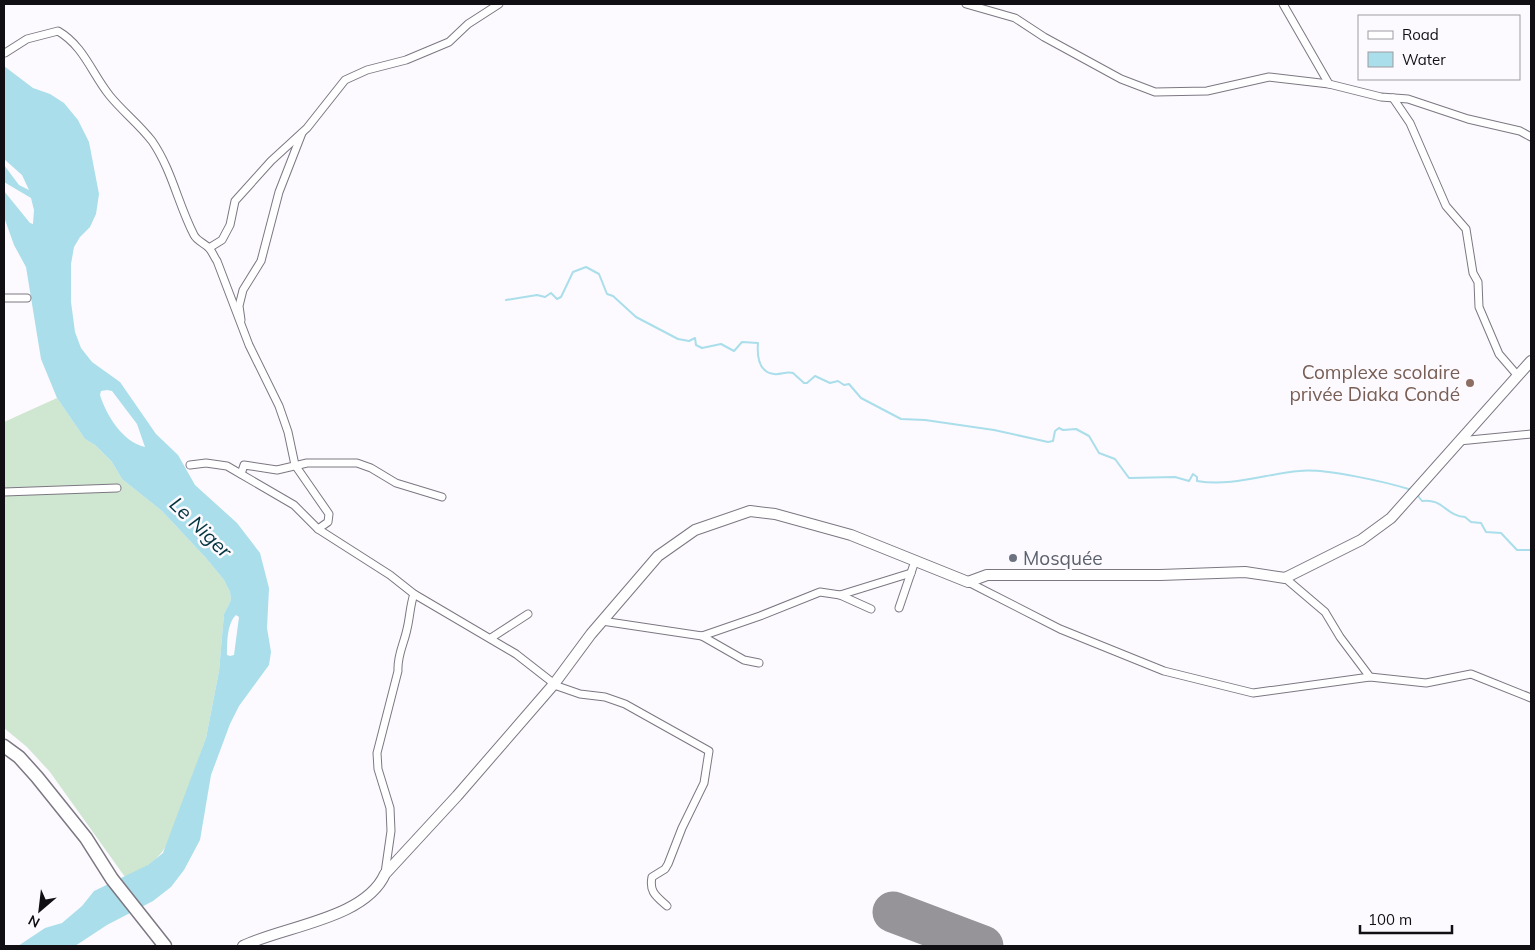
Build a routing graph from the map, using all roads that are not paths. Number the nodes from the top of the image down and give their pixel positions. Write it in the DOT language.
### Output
graph roads {
  1 [pos="499,4"];
  2 [pos="966,4"];
  3 [pos="1283,4"];
  4 [pos="5,53"];
  5 [pos="1329,84"];
  6 [pos="1393,98"];
  7 [pos="302,132"];
  8 [pos="1531,137"];
  9 [pos="209,248"];
  10 [pos="4,298"];
  11 [pos="27,298"];
  12 [pos="240,324"];
  13 [pos="1531,361"];
  14 [pos="1518,376"];
  15 [pos="1531,434"];
  16 [pos="1457,441"];
  17 [pos="190,465"];
  18 [pos="295,465"];
  19 [pos="241,474"];
  20 [pos="117,488"];
  21 [pos="4,492"];
  22 [pos="442,497"];
  23 [pos="318,529"];
  24 [pos="915,561"];
  25 [pos="911,573"];
  26 [pos="1284,578"];
  27 [pos="968,582"];
  28 [pos="414,594"];
  29 [pos="840,595"];
  30 [pos="899,608"];
  31 [pos="871,609"];
  32 [pos="528,614"];
  33 [pos="602,621"];
  34 [pos="702,636"];
  35 [pos="491,638"];
  36 [pos="759,663"];
  37 [pos="1370,677"];
  38 [pos="554,684"];
  39 [pos="1531,698"];
  40 [pos="4,746"];
  41 [pos="385,874"];
  42 [pos="666,906"];
  43 [pos="165,946"];
  44 [pos="243,946"];
  1 -- 7 [label="street"];
  2 -- 5 [label="street"];
  3 -- 5 [label="street"];
  4 -- 9 [label="street"];
  5 -- 6 [label="street"];
  6 -- 8 [label="street"];
  6 -- 14 [label="street"];
  7 -- 9 [label="street"];
  7 -- 12 [label="street"];
  9 -- 12 [label="street"];
  10 -- 11 [label="street"];
  12 -- 18 [label="street"];
  13 -- 14 [label="street"];
  14 -- 16 [label="street"];
  15 -- 16 [label="street"];
  16 -- 26 [label="street"];
  17 -- 19 [label="street"];
  18 -- 19 [label="street"];
  18 -- 22 [label="street"];
  18 -- 23 [label="street"];
  19 -- 23 [label="street"];
  20 -- 21 [label="street"];
  23 -- 28 [label="street"];
  24 -- 25 [label="street"];
  24 -- 27 [label="street"];
  24 -- 33 [label="street"];
  25 -- 29 [label="street"];
  25 -- 30 [label="street"];
  26 -- 27 [label="street"];
  26 -- 37 [label="street"];
  27 -- 37 [label="street"];
  28 -- 35 [label="street"];
  28 -- 41 [label="street"];
  29 -- 31 [label="street"];
  29 -- 34 [label="street"];
  32 -- 35 [label="street"];
  33 -- 34 [label="street"];
  33 -- 38 [label="street"];
  34 -- 36 [label="street"];
  35 -- 38 [label="street"];
  37 -- 39 [label="street"];
  38 -- 41 [label="street"];
  38 -- 42 [label="street"];
  40 -- 43 [label="highway"];
  41 -- 44 [label="street"];
}
